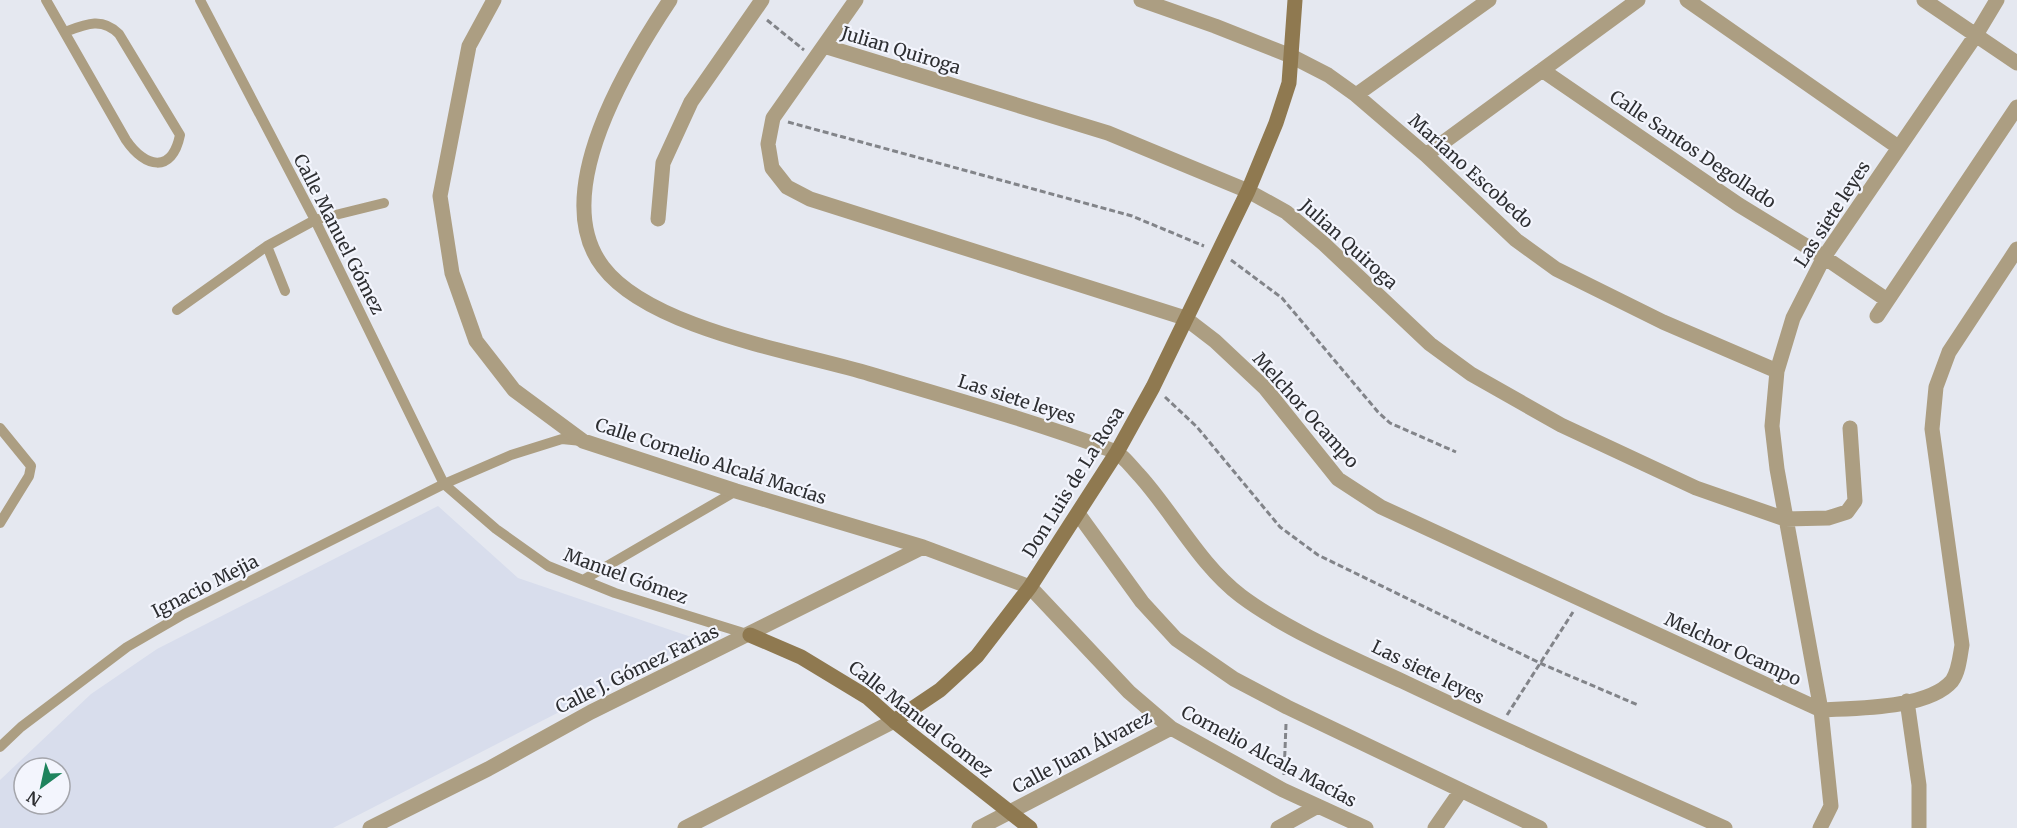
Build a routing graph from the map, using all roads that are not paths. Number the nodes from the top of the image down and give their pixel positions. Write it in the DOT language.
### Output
graph roads {
  1 [pos="46,0"];
  2 [pos="200,0"];
  3 [pos="494,0"];
  4 [pos="670,0"];
  5 [pos="856,0"];
  6 [pos="1141,0"];
  7 [pos="1295,0"];
  8 [pos="1489,0"];
  9 [pos="1638,0"];
  10 [pos="1687,0"];
  11 [pos="1924,0"];
  12 [pos="1997,0"];
  13 [pos="758,5"];
  14 [pos="65,32"];
  15 [pos="1976,35"];
  16 [pos="820,52"];
  17 [pos="1291,56"];
  18 [pos="2017,63"];
  19 [pos="1542,70"];
  20 [pos="1356,95"];
  21 [pos="2017,107"];
  22 [pos="1898,147"];
  23 [pos="1426,155"];
  24 [pos="1248,191"];
  25 [pos="384,202"];
  26 [pos="658,219"];
  27 [pos="315,220"];
  28 [pos="267,246"];
  29 [pos="2017,249"];
  30 [pos="1824,256"];
  31 [pos="285,291"];
  32 [pos="1887,300"];
  33 [pos="177,310"];
  34 [pos="1877,316"];
  35 [pos="1185,318"];
  36 [pos="1777,371"];
  37 [pos="0,428"];
  38 [pos="1850,428"];
  39 [pos="583,441"];
  40 [pos="1117,452"];
  41 [pos="444,484"];
  42 [pos="736,491"];
  43 [pos="1079,515"];
  44 [pos="1785,519"];
  45 [pos="0,523"];
  46 [pos="923,547"];
  47 [pos="583,580"];
  48 [pos="1030,587"];
  49 [pos="750,635"];
  50 [pos="1907,701"];
  51 [pos="1821,710"];
  52 [pos="894,721"];
  53 [pos="1171,728"];
  54 [pos="0,747"];
  55 [pos="1460,792"];
  56 [pos="1318,806"];
  57 [pos="1010,812"];
  58 [pos="370,828"];
  59 [pos="685,828"];
  60 [pos="979,828"];
  61 [pos="1030,828"];
  62 [pos="1278,828"];
  63 [pos="1366,828"];
  64 [pos="1436,828"];
  65 [pos="1540,828"];
  66 [pos="1725,828"];
  67 [pos="1820,828"];
  68 [pos="1919,828"];
  1 -- 14 [label="lane"];
  2 -- 27 [label="lane, Calle Manuel Gómez"];
  3 -- 39 [label="street, Calle Cornelio Alcalá Macías"];
  4 -- 40 [label="street, Las siete leyes"];
  5 -- 16 [label="street, Melchor Ocampo"];
  6 -- 17 [label="street, Mariano Escobedo"];
  7 -- 17 [label="street, Don Luis de La Rosa"];
  8 -- 20 [label="street"];
  9 -- 19 [label="street"];
  10 -- 22 [label="street"];
  11 -- 15 [label="street"];
  12 -- 15 [label="street, Las siete leyes"];
  13 -- 26 [label="street"];
  14 -- 14 [label="lane"];
  15 -- 18 [label="street"];
  15 -- 22 [label="street, Las siete leyes"];
  16 -- 24 [label="street, Julian Quiroga"];
  16 -- 35 [label="street, Melchor Ocampo"];
  17 -- 20 [label="street, Mariano Escobedo"];
  17 -- 24 [label="street, Don Luis de La Rosa"];
  19 -- 23 [label="street"];
  19 -- 30 [label="street, Calle Santos Degollado"];
  20 -- 23 [label="street, Mariano Escobedo"];
  21 -- 32 [label="street"];
  22 -- 30 [label="street, Las siete leyes"];
  23 -- 36 [label="street, Mariano Escobedo"];
  24 -- 35 [label="street, Don Luis de La Rosa"];
  24 -- 44 [label="street, Julian Quiroga"];
  25 -- 27 [label="lane"];
  27 -- 28 [label="lane"];
  27 -- 41 [label="lane, Calle Manuel Gómez"];
  28 -- 31 [label="lane"];
  28 -- 33 [label="lane"];
  29 -- 50 [label="street"];
  30 -- 32 [label="street, Calle Santos Degollado"];
  30 -- 36 [label="street, Las siete leyes"];
  32 -- 34 [label="street"];
  35 -- 40 [label="street, Don Luis de La Rosa"];
  35 -- 51 [label="street, Melchor Ocampo"];
  36 -- 44 [label="street, Las siete leyes"];
  37 -- 45 [label="lane"];
  38 -- 44 [label="street"];
  39 -- 41 [label="lane, Ignacio Mejia"];
  39 -- 42 [label="street, Calle Cornelio Alcalá Macías"];
  40 -- 43 [label="street, Don Luis de La Rosa"];
  40 -- 66 [label="street, Las siete leyes"];
  41 -- 47 [label="lane, Manuel Gómez"];
  41 -- 54 [label="lane, Ignacio Mejia"];
  42 -- 46 [label="street, Calle Cornelio Alcalá Macías"];
  42 -- 47 [label="lane"];
  43 -- 48 [label="street, Don Luis de La Rosa"];
  43 -- 55 [label="street"];
  44 -- 51 [label="street, Las siete leyes"];
  46 -- 48 [label="street, Calle Cornelio Alcalá Macías"];
  46 -- 49 [label="street, Calle J. Gómez Farias"];
  47 -- 49 [label="lane, Manuel Gómez"];
  48 -- 52 [label="street, Don Luis de La Rosa"];
  48 -- 53 [label="street, Cornelio Alcala Macías"];
  49 -- 52 [label="street, Calle Manuel Gomez"];
  49 -- 58 [label="street, Calle J. Gómez Farias"];
  50 -- 51 [label="street"];
  50 -- 68 [label="street"];
  51 -- 67 [label="street, Las siete leyes"];
  52 -- 57 [label="street, Calle Manuel Gomez"];
  52 -- 59 [label="street, Don Luis de La Rosa"];
  53 -- 56 [label="street, Cornelio Alcala Macías"];
  53 -- 57 [label="street, Calle Juan Álvarez"];
  55 -- 64 [label="street"];
  55 -- 65 [label="street"];
  56 -- 62 [label="street"];
  56 -- 63 [label="street, Cornelio Alcala Macías"];
  57 -- 60 [label="street, Calle Juan Álvarez"];
  57 -- 61 [label="street, Calle Manuel Gomez"];
}
